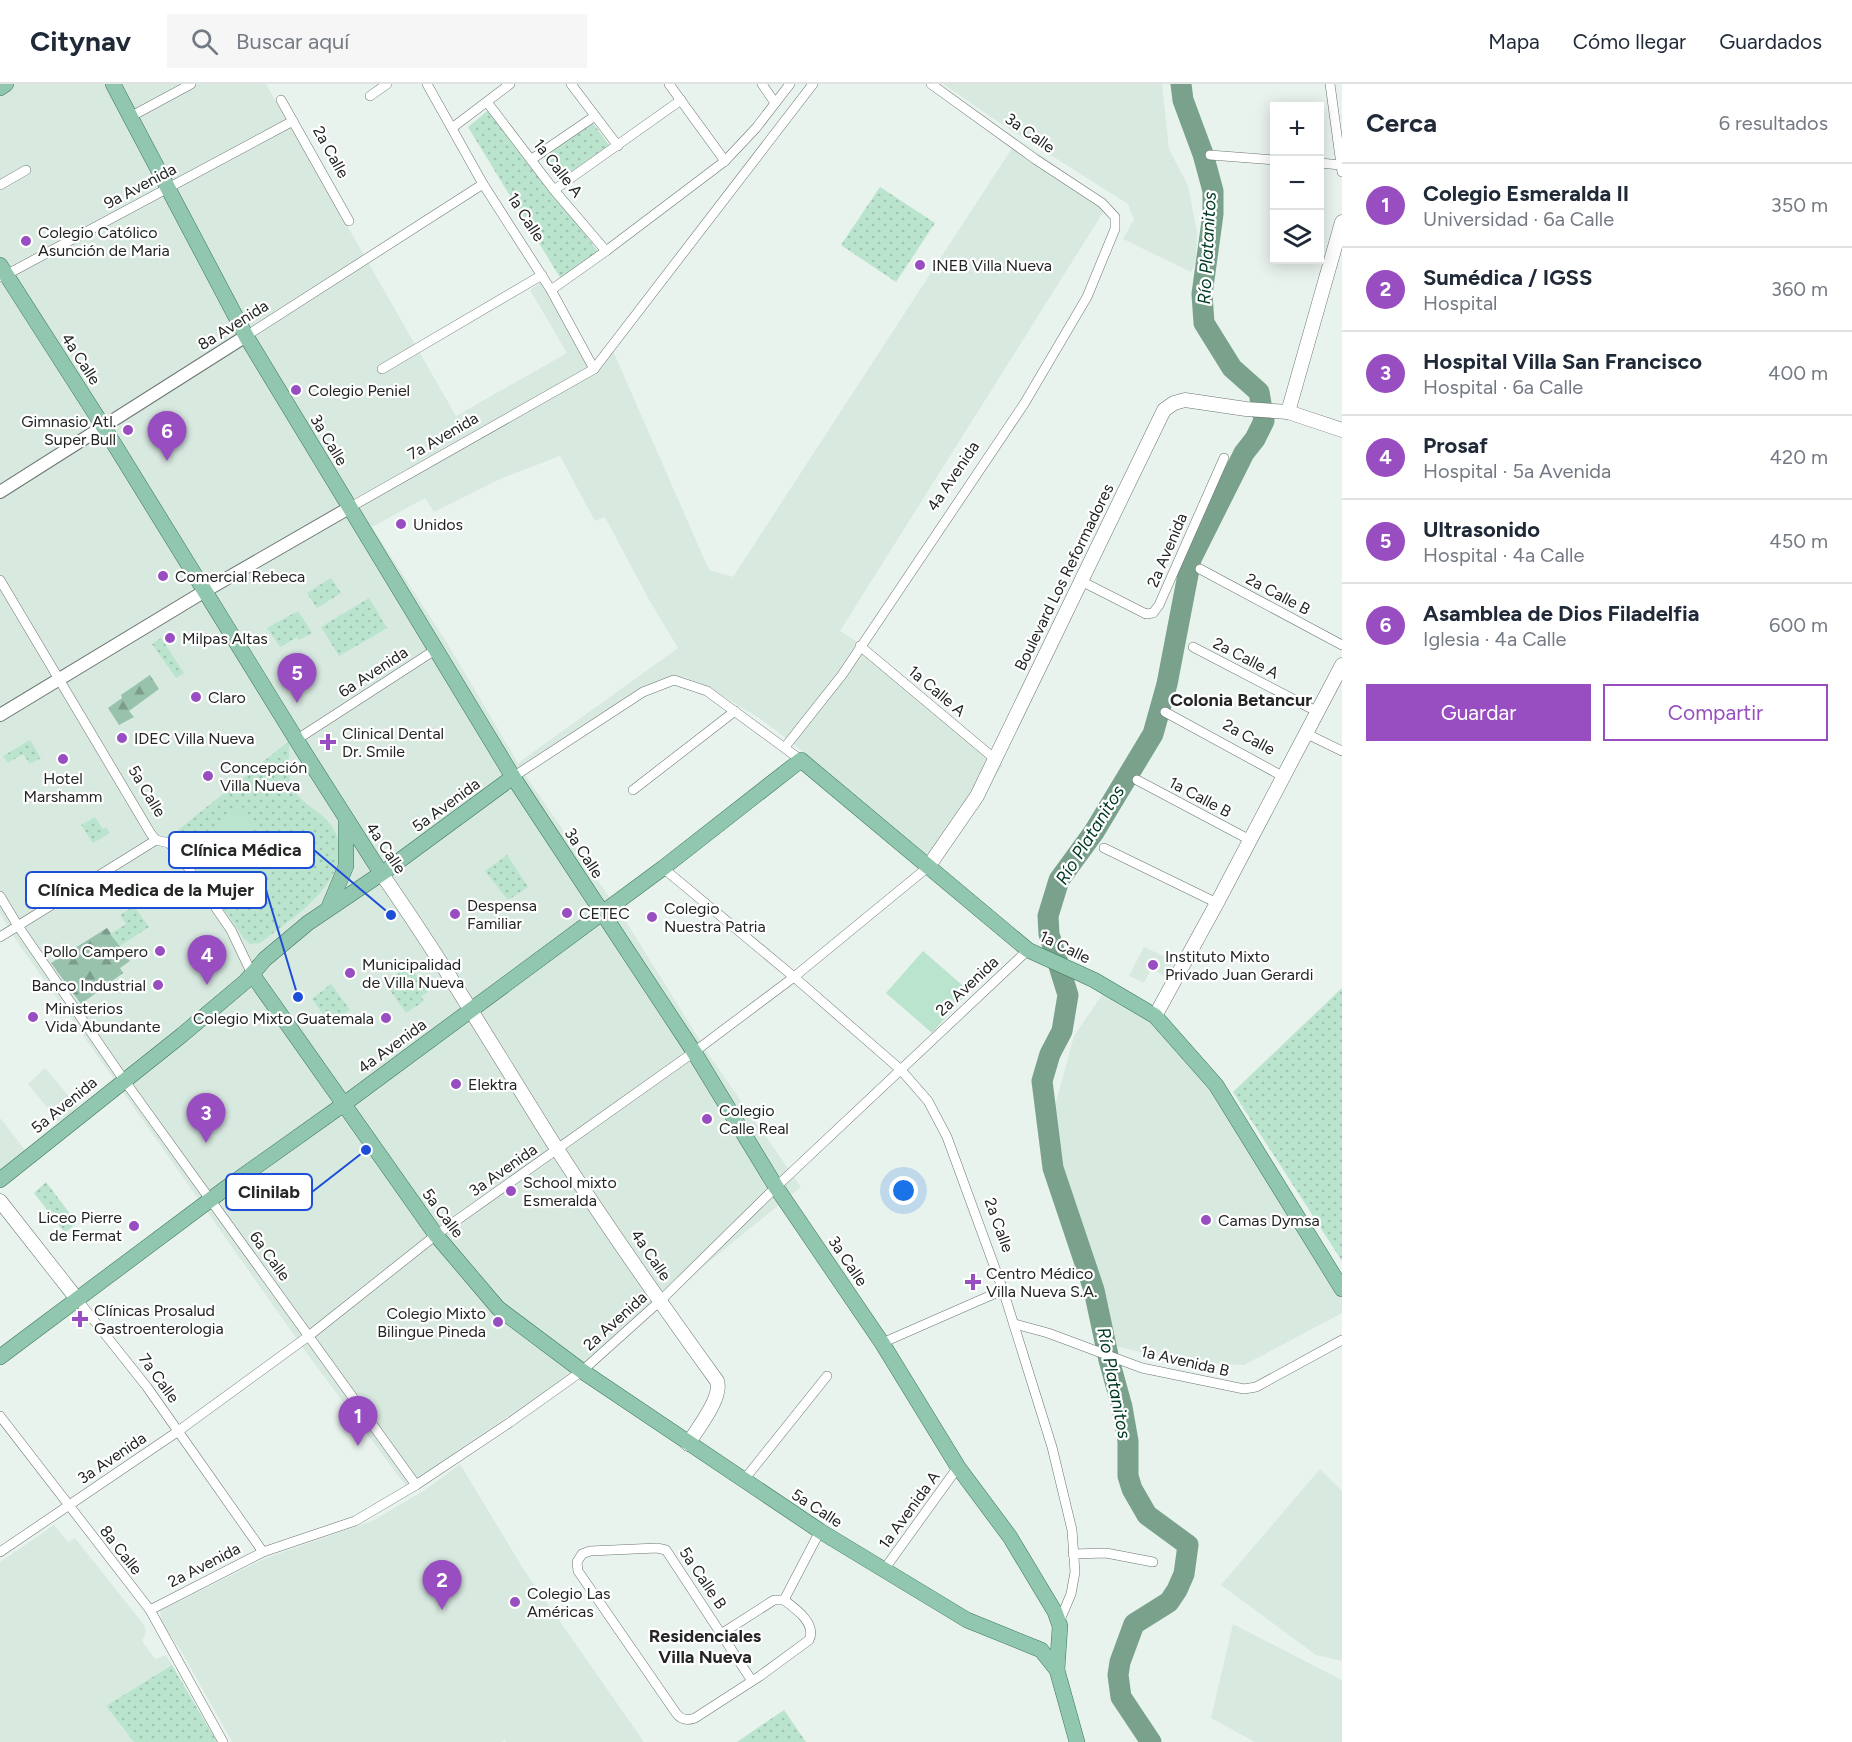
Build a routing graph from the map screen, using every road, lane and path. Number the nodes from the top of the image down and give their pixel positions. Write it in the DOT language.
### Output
graph roads {
  1 [pos="6,84"];
  2 [pos="113,84"];
  3 [pos="190,84"];
  4 [pos="387,84"];
  5 [pos="427,84"];
  6 [pos="510,84"];
  7 [pos="572,84"];
  8 [pos="669,84"];
  9 [pos="762,84"];
  10 [pos="790,84"];
  11 [pos="813,84"];
  12 [pos="931,84"];
  13 [pos="1330,84"];
  14 [pos="0,88"];
  15 [pos="370,96"];
  16 [pos="281,99"];
  17 [pos="681,100"];
  18 [pos="488,102"];
  19 [pos="775,103"];
  20 [pos="596,116"];
  21 [pos="130,117"];
  22 [pos="293,121"];
  23 [pos="452,128"];
  24 [pos="618,146"];
  25 [pos="1210,155"];
  26 [pos="532,159"];
  27 [pos="1270,160"];
  28 [pos="725,161"];
  29 [pos="1324,164"];
  30 [pos="1341,168"];
  31 [pos="26,170"];
  32 [pos="483,184"];
  33 [pos="0,185"];
  34 [pos="167,189"];
  35 [pos="554,190"];
  36 [pos="1109,209"];
  37 [pos="349,221"];
  38 [pos="1342,222"];
  39 [pos="606,251"];
  40 [pos="2,273"];
  41 [pos="542,275"];
  42 [pos="551,290"];
  43 [pos="246,336"];
  44 [pos="382,369"];
  45 [pos="594,369"];
  46 [pos="1285,412"];
  47 [pos="103,426"];
  48 [pos="1342,430"];
  49 [pos="1224,458"];
  50 [pos="0,492"];
  51 [pos="349,508"];
  52 [pos="1200,569"];
  53 [pos="0,580"];
  54 [pos="1081,581"];
  55 [pos="205,591"];
  56 [pos="1342,645"];
  57 [pos="860,646"];
  58 [pos="1193,647"];
  59 [pos="435,650"];
  60 [pos="1342,665"];
  61 [pos="58,679"];
  62 [pos="707,691"];
  63 [pos="735,711"];
  64 [pos="1165,712"];
  65 [pos="1318,712"];
  66 [pos="0,715"];
  67 [pos="1307,734"];
  68 [pos="296,740"];
  69 [pos="785,747"];
  70 [pos="1342,751"];
  71 [pos="995,759"];
  72 [pos="801,760"];
  73 [pos="513,777"];
  74 [pos="1284,777"];
  75 [pos="1137,780"];
  76 [pos="633,790"];
  77 [pos="345,819"];
  78 [pos="156,840"];
  79 [pos="1250,840"];
  80 [pos="1104,848"];
  81 [pos="928,867"];
  82 [pos="663,868"];
  83 [pos="381,873"];
  84 [pos="0,896"];
  85 [pos="1217,903"];
  86 [pos="328,909"];
  87 [pos="602,913"];
  88 [pos="18,926"];
  89 [pos="0,937"];
  90 [pos="1028,950"];
  91 [pos="252,974"];
  92 [pos="794,977"];
  93 [pos="472,1010"];
  94 [pos="1155,1016"];
  95 [pos="694,1052"];
  96 [pos="901,1070"];
  97 [pos="124,1080"];
  98 [pos="344,1104"];
  99 [pos="558,1150"];
  100 [pos="0,1180"];
  101 [pos="776,1187"];
  102 [pos="210,1200"];
  103 [pos="0,1201"];
  104 [pos="436,1235"];
  105 [pos="1342,1289"];
  106 [pos="1003,1290"];
  107 [pos="77,1299"];
  108 [pos="660,1301"];
  109 [pos="1015,1324"];
  110 [pos="310,1335"];
  111 [pos="1342,1340"];
  112 [pos="882,1343"];
  113 [pos="0,1356"];
  114 [pos="582,1371"];
  115 [pos="827,1376"];
  116 [pos="0,1416"];
  117 [pos="177,1432"];
  118 [pos="688,1444"];
  119 [pos="958,1467"];
  120 [pos="743,1481"];
  121 [pos="416,1485"];
  122 [pos="68,1506"];
  123 [pos="820,1531"];
  124 [pos="0,1552"];
  125 [pos="263,1552"];
  126 [pos="1073,1554"];
  127 [pos="1153,1562"];
  128 [pos="883,1570"];
  129 [pos="784,1600"];
  130 [pos="150,1610"];
  131 [pos="1060,1620"];
  132 [pos="721,1634"];
  133 [pos="1058,1636"];
  134 [pos="1041,1650"];
  135 [pos="1057,1670"];
  136 [pos="752,1681"];
  137 [pos="223,1742"];
  138 [pos="1077,1742"];
  1 -- 14 [label="main road"];
  2 -- 21 [label="main road, 3a Calle"];
  3 -- 21 [label="street"];
  4 -- 15 [label="street"];
  5 -- 23 [label="street, 1a Calle"];
  6 -- 18 [label="street"];
  7 -- 20 [label="street"];
  8 -- 17 [label="street"];
  9 -- 19 [label="street"];
  10 -- 19 [label="street"];
  11 -- 45 [label="street, 7a Avenida"];
  12 -- 36 [label="street, 3a Calle"];
  13 -- 30 [label="street"];
  16 -- 22 [label="street, 2a Calle"];
  17 -- 24 [label="street"];
  17 -- 28 [label="street"];
  18 -- 23 [label="street"];
  18 -- 26 [label="street, 1a Calle A"];
  19 -- 28 [label="street"];
  20 -- 24 [label="street"];
  20 -- 26 [label="street"];
  21 -- 34 [label="main road, 3a Calle"];
  22 -- 34 [label="street, 9a Avenida"];
  22 -- 37 [label="street, 2a Calle"];
  23 -- 32 [label="street, 1a Calle"];
  24 -- 35 [label="street"];
  25 -- 27 [label="street"];
  26 -- 35 [label="street, 1a Calle A"];
  28 -- 39 [label="street"];
  29 -- 30 [label="street"];
  31 -- 33 [label="street"];
  32 -- 41 [label="street, 1a Calle"];
  32 -- 43 [label="street, 8a Avenida"];
  34 -- 40 [label="street, 9a Avenida"];
  34 -- 43 [label="main road, 3a Calle"];
  35 -- 39 [label="street, 1a Calle A"];
  36 -- 57 [label="street, 4a Avenida"];
  38 -- 46 [label="main road"];
  39 -- 42 [label="street"];
  40 -- 47 [label="main road, 4a Calle"];
  41 -- 42 [label="street, 1a Calle"];
  41 -- 44 [label="street"];
  42 -- 45 [label="street, 1a Calle"];
  43 -- 47 [label="street, 8a Avenida"];
  43 -- 51 [label="main road, 3a Calle"];
  45 -- 51 [label="street, 7a Avenida"];
  46 -- 48 [label="main road, Boulevard Los Reformadores"];
  46 -- 54 [label="main road, Boulevard Los Reformadores"];
  47 -- 50 [label="street, 8a Avenida"];
  47 -- 55 [label="main road, 4a Calle"];
  49 -- 54 [label="street, 2a Avenida"];
  51 -- 55 [label="street, 7a Avenida"];
  51 -- 59 [label="main road, 3a Calle"];
  52 -- 56 [label="street, 2a Calle B"];
  53 -- 61 [label="street, 5a Calle"];
  54 -- 71 [label="main road, Boulevard Los Reformadores"];
  55 -- 61 [label="street, 7a Avenida"];
  55 -- 68 [label="main road, 4a Calle"];
  57 -- 69 [label="street, 4a Avenida"];
  57 -- 71 [label="street, 1a Calle A"];
  58 -- 65 [label="street, 2a Calle A"];
  59 -- 68 [label="street, 6a Avenida"];
  59 -- 73 [label="main road, 3a Calle"];
  60 -- 65 [label="main road"];
  61 -- 66 [label="street, 7a Avenida"];
  61 -- 78 [label="street, 5a Calle"];
  62 -- 63 [label="street, 1a Calle"];
  62 -- 73 [label="street, 5a Avenida"];
  63 -- 69 [label="street, 1a Calle"];
  63 -- 76 [label="street"];
  64 -- 74 [label="street, 2a Calle"];
  65 -- 67 [label="main road"];
  67 -- 70 [label="street"];
  67 -- 74 [label="main road"];
  68 -- 77 [label="main road, 4a Calle"];
  69 -- 72 [label="street, 1a Calle"];
  71 -- 81 [label="main road, Boulevard Los Reformadores"];
  72 -- 81 [label="main road, 1a Calle"];
  72 -- 82 [label="main road, 4a Avenida"];
  73 -- 83 [label="main road, 5a Avenida"];
  73 -- 87 [label="main road, 3a Calle"];
  74 -- 79 [label="main road"];
  75 -- 79 [label="street, 1a Calle B"];
  77 -- 83 [label="main road, 4a Calle"];
  77 -- 86 [label="main road"];
  78 -- 88 [label="street"];
  78 -- 91 [label="street, 5a Calle"];
  79 -- 85 [label="main road"];
  80 -- 85 [label="street"];
  81 -- 90 [label="main road, 1a Calle"];
  81 -- 92 [label="street, 3a Avenida"];
  82 -- 87 [label="main road, 4a Avenida"];
  82 -- 92 [label="street, 2a Calle"];
  83 -- 86 [label="main road, 5a Avenida"];
  83 -- 93 [label="main road, 4a Calle"];
  84 -- 88 [label="street, 6a Calle"];
  85 -- 94 [label="main road"];
  86 -- 91 [label="main road, 5a Avenida"];
  87 -- 93 [label="main road, 4a Avenida"];
  87 -- 95 [label="main road, 3a Calle"];
  88 -- 89 [label="street"];
  88 -- 97 [label="street, 6a Calle"];
  90 -- 94 [label="main road, 1a Calle"];
  90 -- 96 [label="street, 2a Avenida"];
  91 -- 97 [label="main road, 5a Avenida"];
  91 -- 98 [label="main road, 5a Calle"];
  92 -- 95 [label="street, 3a Avenida"];
  92 -- 96 [label="street, 2a Calle"];
  93 -- 98 [label="main road, 4a Avenida"];
  93 -- 99 [label="main road, 4a Calle"];
  94 -- 105 [label="main road, 1a Calle"];
  95 -- 99 [label="street, 3a Avenida"];
  95 -- 101 [label="main road, 3a Calle"];
  96 -- 101 [label="street, 2a Avenida"];
  96 -- 106 [label="street, 2a Calle"];
  97 -- 100 [label="main road, 5a Avenida"];
  97 -- 102 [label="street, 6a Calle"];
  98 -- 102 [label="main road, 4a Avenida"];
  98 -- 104 [label="main road, 5a Calle"];
  99 -- 104 [label="street, 3a Avenida"];
  99 -- 108 [label="main road, 4a Calle"];
  101 -- 108 [label="street, 2a Avenida"];
  101 -- 112 [label="main road, 3a Calle"];
  102 -- 107 [label="main road, 4a Avenida"];
  102 -- 110 [label="street, 6a Calle"];
  103 -- 107 [label="main road, 7a Calle"];
  104 -- 110 [label="street, 3a Avenida"];
  104 -- 114 [label="main road, 5a Calle"];
  106 -- 109 [label="street, 2a Calle"];
  106 -- 112 [label="street"];
  107 -- 113 [label="main road, 4a Avenida"];
  107 -- 117 [label="street, 7a Calle"];
  108 -- 114 [label="street, 2a Avenida"];
  108 -- 118 [label="main road, 4a Calle"];
  109 -- 111 [label="street, 1a Avenida B"];
  109 -- 126 [label="street, 2a Calle"];
  110 -- 117 [label="street, 3a Avenida"];
  110 -- 121 [label="street, 6a Calle"];
  112 -- 119 [label="main road, 3a Calle"];
  114 -- 118 [label="main road, 5a Calle"];
  114 -- 121 [label="street, 2a Avenida"];
  115 -- 120 [label="street"];
  116 -- 122 [label="street, 8a Calle"];
  117 -- 122 [label="street, 3a Avenida"];
  117 -- 125 [label="street, 7a Calle"];
  118 -- 120 [label="main road, 5a Calle"];
  119 -- 128 [label="street, 1a Avenida A"];
  119 -- 131 [label="main road, 3a Calle"];
  120 -- 123 [label="main road, 5a Calle"];
  121 -- 125 [label="street, 2a Avenida"];
  122 -- 124 [label="street, 3a Avenida"];
  122 -- 130 [label="street, 8a Calle"];
  123 -- 128 [label="main road, 5a Calle"];
  123 -- 129 [label="street"];
  125 -- 130 [label="street, 2a Avenida"];
  126 -- 127 [label="street"];
  126 -- 131 [label="street, 2a Calle"];
  128 -- 134 [label="main road, 5a Calle"];
  129 -- 132 [label="street"];
  129 -- 136 [label="street"];
  130 -- 137 [label="street, 8a Calle"];
  131 -- 133 [label="main road, 2a Calle"];
  132 -- 136 [label="street, 5a Calle B"];
  132 -- 136 [label="street, 5a Calle B"];
  133 -- 134 [label="main road"];
  133 -- 135 [label="main road, 2a Calle"];
  134 -- 135 [label="main road, 5a Calle"];
  135 -- 138 [label="main road, 2a Calle"];
}
